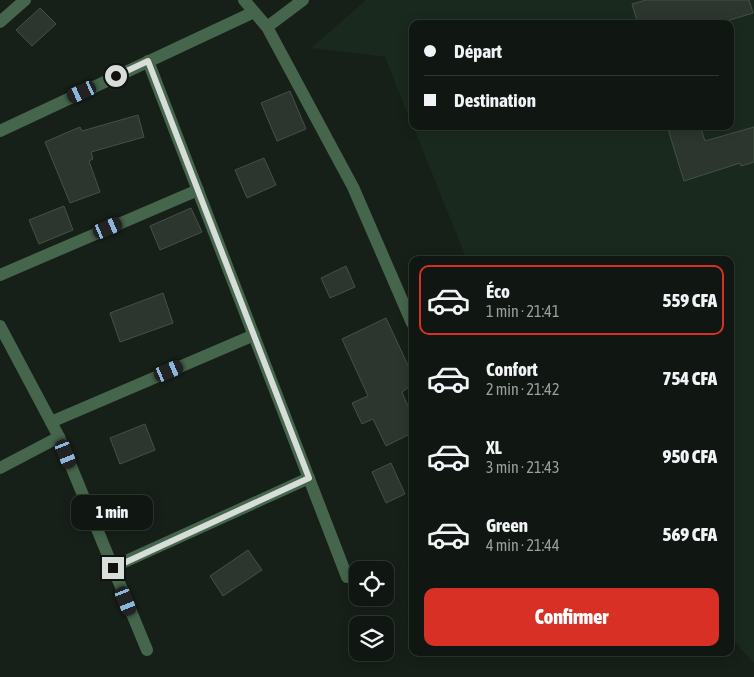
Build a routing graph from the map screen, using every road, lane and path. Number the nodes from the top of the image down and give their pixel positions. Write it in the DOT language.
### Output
graph roads {
  1 [pos="25,0"];
  2 [pos="244,0"];
  3 [pos="303,0"];
  4 [pos="254,12"];
  5 [pos="0,22"];
  6 [pos="267,27"];
  7 [pos="148,61"];
  8 [pos="0,131"];
  9 [pos="198,190"];
  10 [pos="0,275"];
  11 [pos="409,316"];
  12 [pos="0,326"];
  13 [pos="254,335"];
  14 [pos="51,422"];
  15 [pos="59,437"];
  16 [pos="0,468"];
  17 [pos="309,478"];
  18 [pos="113,568"];
  19 [pos="347,577"];
  20 [pos="146,650"];
  1 -- 5 [label="street"];
  2 -- 4 [label="street"];
  3 -- 6 [label="street"];
  4 -- 6 [label="street"];
  4 -- 7 [label="street"];
  6 -- 11 [label="street"];
  7 -- 8 [label="street"];
  7 -- 9 [label="street"];
  9 -- 10 [label="street"];
  9 -- 13 [label="street"];
  12 -- 14 [label="street"];
  13 -- 14 [label="street"];
  13 -- 17 [label="street"];
  14 -- 15 [label="street"];
  15 -- 16 [label="street"];
  15 -- 18 [label="street"];
  17 -- 18 [label="street"];
  17 -- 19 [label="street"];
  18 -- 20 [label="street"];
}
